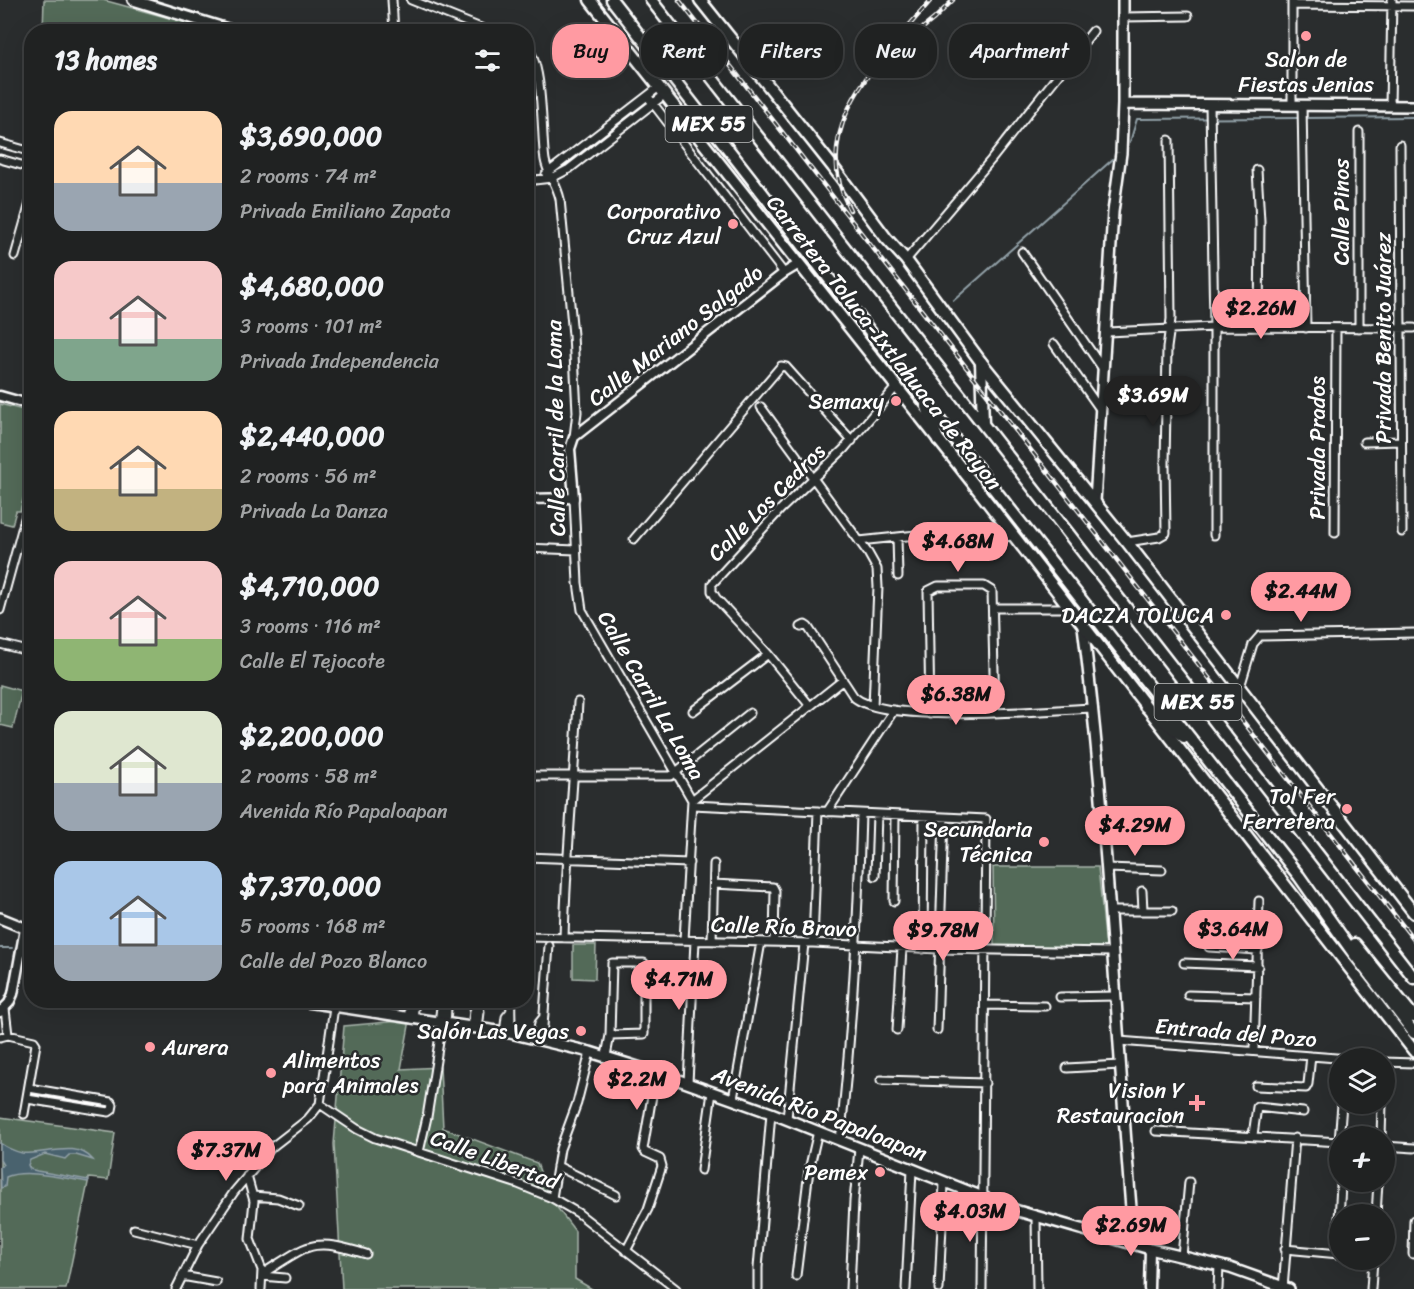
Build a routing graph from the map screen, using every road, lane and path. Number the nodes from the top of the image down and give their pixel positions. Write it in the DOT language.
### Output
graph roads {
  1 [pos="133,0"];
  2 [pos="392,0"];
  3 [pos="411,0"];
  4 [pos="590,0"];
  5 [pos="612,0"];
  6 [pos="651,0"];
  7 [pos="700,0"];
  8 [pos="1123,0"];
  9 [pos="1292,2"];
  10 [pos="1392,2"];
  11 [pos="1414,6"];
  12 [pos="1188,16"];
  13 [pos="1123,17"];
  14 [pos="211,24"];
  15 [pos="394,24"];
  16 [pos="471,24"];
  17 [pos="1093,31"];
  18 [pos="534,58"];
  19 [pos="662,91"];
  20 [pos="650,100"];
  21 [pos="1123,104"];
  22 [pos="1390,106"];
  23 [pos="1414,106"];
  24 [pos="1298,107"];
  25 [pos="1211,108"];
  26 [pos="1359,132"];
  27 [pos="1169,140"];
  28 [pos="0,143"];
  29 [pos="1400,145"];
  30 [pos="24,150"];
  31 [pos="0,159"];
  32 [pos="721,165"];
  33 [pos="24,166"];
  34 [pos="1257,170"];
  35 [pos="708,174"];
  36 [pos="551,175"];
  37 [pos="534,180"];
  38 [pos="24,224"];
  39 [pos="1022,252"];
  40 [pos="15,256"];
  41 [pos="906,260"];
  42 [pos="799,264"];
  43 [pos="784,273"];
  44 [pos="1214,327"];
  45 [pos="1259,327"];
  46 [pos="1305,328"];
  47 [pos="1336,328"];
  48 [pos="1359,328"];
  49 [pos="1400,328"];
  50 [pos="1414,328"];
  51 [pos="1169,329"];
  52 [pos="1107,332"];
  53 [pos="1054,344"];
  54 [pos="981,362"];
  55 [pos="1103,369"];
  56 [pos="896,387"];
  57 [pos="0,396"];
  58 [pos="924,399"];
  59 [pos="24,403"];
  60 [pos="761,407"];
  61 [pos="1100,409"];
  62 [pos="983,425"];
  63 [pos="574,437"];
  64 [pos="854,438"];
  65 [pos="938,440"];
  66 [pos="1401,441"];
  67 [pos="1364,442"];
  68 [pos="814,478"];
  69 [pos="574,498"];
  70 [pos="534,499"];
  71 [pos="1095,502"];
  72 [pos="24,522"];
  73 [pos="1402,532"];
  74 [pos="1335,533"];
  75 [pos="1214,535"];
  76 [pos="1013,536"];
  77 [pos="897,537"];
  78 [pos="634,539"];
  79 [pos="859,541"];
  80 [pos="1127,542"];
  81 [pos="534,548"];
  82 [pos="576,550"];
  83 [pos="898,576"];
  84 [pos="580,604"];
  85 [pos="993,608"];
  86 [pos="1069,608"];
  87 [pos="0,610"];
  88 [pos="1083,626"];
  89 [pos="801,627"];
  90 [pos="1414,633"];
  91 [pos="0,644"];
  92 [pos="24,650"];
  93 [pos="768,654"];
  94 [pos="843,680"];
  95 [pos="1240,687"];
  96 [pos="579,702"];
  97 [pos="810,706"];
  98 [pos="873,706"];
  99 [pos="1145,706"];
  100 [pos="1093,708"];
  101 [pos="894,710"];
  102 [pos="693,711"];
  103 [pos="995,712"];
  104 [pos="750,713"];
  105 [pos="930,714"];
  106 [pos="1198,748"];
  107 [pos="676,772"];
  108 [pos="534,776"];
  109 [pos="574,776"];
  110 [pos="692,802"];
  111 [pos="823,812"];
  112 [pos="861,814"];
  113 [pos="877,814"];
  114 [pos="895,815"];
  115 [pos="924,817"];
  116 [pos="944,817"];
  117 [pos="534,857"];
  118 [pos="569,858"];
  119 [pos="689,864"];
  120 [pos="714,864"];
  121 [pos="1107,868"];
  122 [pos="1162,870"];
  123 [pos="875,876"];
  124 [pos="714,884"];
  125 [pos="1142,891"];
  126 [pos="894,901"];
  127 [pos="1258,901"];
  128 [pos="1143,910"];
  129 [pos="1110,911"];
  130 [pos="1172,911"];
  131 [pos="1414,913"];
  132 [pos="1328,915"];
  133 [pos="0,918"];
  134 [pos="24,928"];
  135 [pos="534,937"];
  136 [pos="564,938"];
  137 [pos="684,940"];
  138 [pos="695,941"];
  139 [pos="712,941"];
  140 [pos="761,942"];
  141 [pos="774,942"];
  142 [pos="804,943"];
  143 [pos="813,943"];
  144 [pos="549,945"];
  145 [pos="857,946"];
  146 [pos="24,947"];
  147 [pos="1209,947"];
  148 [pos="902,948"];
  149 [pos="923,949"];
  150 [pos="939,949"];
  151 [pos="986,950"];
  152 [pos="1258,950"];
  153 [pos="1112,952"];
  154 [pos="1184,963"];
  155 [pos="1258,966"];
  156 [pos="1414,978"];
  157 [pos="1188,995"];
  158 [pos="1116,996"];
  159 [pos="1060,997"];
  160 [pos="1256,998"];
  161 [pos="985,1005"];
  162 [pos="1045,1006"];
  163 [pos="333,1008"];
  164 [pos="351,1008"];
  165 [pos="376,1008"];
  166 [pos="379,1008"];
  167 [pos="412,1008"];
  168 [pos="441,1008"];
  169 [pos="476,1008"];
  170 [pos="510,1008"];
  171 [pos="2,1011"];
  172 [pos="377,1014"];
  173 [pos="1414,1017"];
  174 [pos="411,1019"];
  175 [pos="442,1023"];
  176 [pos="475,1028"];
  177 [pos="897,1030"];
  178 [pos="937,1030"];
  179 [pos="507,1033"];
  180 [pos="1414,1033"];
  181 [pos="8,1035"];
  182 [pos="610,1035"];
  183 [pos="0,1037"];
  184 [pos="539,1039"];
  185 [pos="1119,1041"];
  186 [pos="1254,1051"];
  187 [pos="1414,1051"];
  188 [pos="590,1052"];
  189 [pos="606,1056"];
  190 [pos="1311,1056"];
  191 [pos="1329,1058"];
  192 [pos="1395,1062"];
  193 [pos="1414,1063"];
  194 [pos="1120,1065"];
  195 [pos="1068,1068"];
  196 [pos="656,1072"];
  197 [pos="881,1080"];
  198 [pos="688,1083"];
  199 [pos="985,1083"];
  200 [pos="1256,1086"];
  201 [pos="29,1088"];
  202 [pos="712,1092"];
  203 [pos="27,1099"];
  204 [pos="733,1099"];
  205 [pos="320,1104"];
  206 [pos="1303,1112"];
  207 [pos="771,1113"];
  208 [pos="24,1114"];
  209 [pos="787,1119"];
  210 [pos="819,1131"];
  211 [pos="1156,1131"];
  212 [pos="1253,1135"];
  213 [pos="1295,1138"];
  214 [pos="840,1140"];
  215 [pos="1329,1141"];
  216 [pos="1395,1147"];
  217 [pos="1414,1148"];
  218 [pos="859,1149"];
  219 [pos="419,1152"];
  220 [pos="556,1166"];
  221 [pos="701,1170"];
  222 [pos="912,1170"];
  223 [pos="247,1176"];
  224 [pos="1189,1182"];
  225 [pos="944,1183"];
  226 [pos="616,1195"];
  227 [pos="253,1196"];
  228 [pos="552,1198"];
  229 [pos="983,1198"];
  230 [pos="298,1206"];
  231 [pos="1036,1217"];
  232 [pos="1414,1220"];
  233 [pos="134,1229"];
  234 [pos="1134,1244"];
  235 [pos="198,1245"];
  236 [pos="1150,1249"];
  237 [pos="1285,1249"];
  238 [pos="626,1251"];
  239 [pos="1329,1253"];
  240 [pos="366,1254"];
  241 [pos="1413,1254"];
  242 [pos="1182,1256"];
  243 [pos="1220,1265"];
  244 [pos="1372,1270"];
  245 [pos="262,1275"];
  246 [pos="182,1276"];
  247 [pos="796,1276"];
  248 [pos="285,1278"];
  249 [pos="216,1282"];
  250 [pos="1268,1285"];
  251 [pos="1285,1288"];
  252 [pos="176,1289"];
  253 [pos="261,1289"];
  254 [pos="676,1289"];
  255 [pos="758,1289"];
  256 [pos="850,1289"];
  257 [pos="906,1289"];
  258 [pos="939,1289"];
  259 [pos="982,1289"];
  260 [pos="1037,1289"];
  261 [pos="1149,1289"];
  262 [pos="1218,1289"];
  263 [pos="1371,1289"];
  1 -- 14 [label="main road"];
  2 -- 15 [label="street"];
  3 -- 16 [label="street"];
  4 -- 19 [label="main road, Carretera Toluca-Ixtlahuaca de Rayon"];
  5 -- 58 [label="main road, Carretera Toluca-Ixtlahuaca de Rayon / MEX 55"];
  6 -- 62 [label="main road, Carretera Toluca-Ixtlahuaca de Rayon / MEX 55"];
  7 -- 41 [label="main road"];
  8 -- 13 [label="main road"];
  9 -- 10 [label="street"];
  9 -- 24 [label="street"];
  10 -- 11 [label="street"];
  10 -- 22 [label="street"];
  12 -- 13 [label="street"];
  13 -- 21 [label="main road"];
  17 -- 41 [label="street"];
  18 -- 36 [label="street, Calle Carril de la Loma"];
  19 -- 20 [label="street"];
  19 -- 32 [label="main road, Carretera Toluca-Ixtlahuaca de Rayon"];
  20 -- 35 [label="street"];
  20 -- 36 [label="street"];
  21 -- 25 [label="main road"];
  21 -- 52 [label="main road"];
  22 -- 23 [label="main road"];
  22 -- 24 [label="main road"];
  24 -- 25 [label="main road"];
  24 -- 46 [label="street"];
  25 -- 44 [label="street"];
  26 -- 48 [label="street, Calle Pinos"];
  27 -- 51 [label="street"];
  28 -- 30 [label="street"];
  29 -- 49 [label="street, Privada Benito Juárez"];
  31 -- 33 [label="street"];
  32 -- 35 [label="street"];
  32 -- 42 [label="main road, Carretera Toluca-Ixtlahuaca de Rayon"];
  34 -- 45 [label="street"];
  35 -- 43 [label="street"];
  36 -- 37 [label="street"];
  36 -- 63 [label="street, Calle Carril de la Loma"];
  38 -- 40 [label="street"];
  39 -- 55 [label="street"];
  41 -- 54 [label="main road"];
  42 -- 43 [label="street, Calle Mariano Salgado"];
  42 -- 56 [label="main road, Carretera Toluca-Ixtlahuaca de Rayon"];
  43 -- 63 [label="street, Calle Mariano Salgado"];
  44 -- 45 [label="street"];
  44 -- 51 [label="street"];
  44 -- 75 [label="street"];
  45 -- 46 [label="street"];
  46 -- 47 [label="street"];
  47 -- 48 [label="street"];
  47 -- 74 [label="street, Privada Prados"];
  48 -- 49 [label="street"];
  49 -- 50 [label="street"];
  49 -- 66 [label="street, Privada Benito Juárez"];
  51 -- 52 [label="street"];
  51 -- 80 [label="street"];
  52 -- 55 [label="main road"];
  53 -- 61 [label="street"];
  54 -- 62 [label="main road"];
  54 -- 71 [label="main road"];
  55 -- 61 [label="main road"];
  56 -- 64 [label="street, Calle Los Cedros"];
  56 -- 65 [label="main road, Carretera Toluca-Ixtlahuaca de Rayon"];
  57 -- 59 [label="street"];
  58 -- 65 [label="main road"];
  58 -- 106 [label="main road, Carretera Toluca-Ixtlahuaca de Rayon / MEX 55"];
  60 -- 68 [label="street"];
  61 -- 71 [label="main road"];
  62 -- 156 [label="main road, Carretera Toluca-Ixtlahuaca de Rayon / MEX 55"];
  63 -- 69 [label="street, Calle Carril de la Loma"];
  64 -- 68 [label="street, Calle Los Cedros"];
  64 -- 78 [label="street"];
  65 -- 76 [label="main road, Carretera Toluca-Ixtlahuaca de Rayon"];
  66 -- 67 [label="street"];
  66 -- 73 [label="street, Privada Benito Juárez"];
  68 -- 79 [label="street"];
  68 -- 93 [label="street, Calle Los Cedros"];
  69 -- 70 [label="street"];
  69 -- 82 [label="street, Calle Carril de la Loma"];
  71 -- 80 [label="main road"];
  72 -- 87 [label="street"];
  76 -- 77 [label="street"];
  76 -- 86 [label="main road, Carretera Toluca-Ixtlahuaca de Rayon"];
  77 -- 79 [label="street"];
  77 -- 83 [label="street"];
  79 -- 98 [label="street"];
  80 -- 95 [label="main road"];
  81 -- 82 [label="street"];
  82 -- 84 [label="street, Calle Carril de la Loma"];
  84 -- 107 [label="street, Calle Carril La Loma"];
  85 -- 86 [label="street"];
  85 -- 103 [label="street"];
  85 -- 105 [label="street"];
  86 -- 88 [label="main road, Carretera Toluca-Ixtlahuaca de Rayon"];
  88 -- 99 [label="main road, Carretera Toluca-Ixtlahuaca de Rayon"];
  88 -- 100 [label="main road"];
  89 -- 94 [label="street"];
  90 -- 95 [label="street"];
  91 -- 92 [label="street"];
  93 -- 97 [label="street, Calle Los Cedros"];
  93 -- 102 [label="street"];
  94 -- 97 [label="street"];
  94 -- 98 [label="street"];
  95 -- 131 [label="main road"];
  96 -- 109 [label="street"];
  97 -- 110 [label="street"];
  98 -- 101 [label="street"];
  99 -- 106 [label="main road"];
  99 -- 187 [label="main road, Carretera Toluca-Ixtlahuaca de Rayon"];
  100 -- 103 [label="street"];
  100 -- 121 [label="main road"];
  101 -- 105 [label="street"];
  101 -- 111 [label="street"];
  103 -- 105 [label="street"];
  104 -- 107 [label="street"];
  106 -- 132 [label="main road, Carretera Toluca-Ixtlahuaca de Rayon / MEX 55"];
  107 -- 109 [label="street"];
  107 -- 110 [label="street, Calle Carril La Loma"];
  108 -- 109 [label="street"];
  109 -- 118 [label="street"];
  110 -- 111 [label="street"];
  110 -- 119 [label="street"];
  111 -- 112 [label="street"];
  111 -- 143 [label="street"];
  112 -- 113 [label="street"];
  112 -- 145 [label="street"];
  113 -- 114 [label="street"];
  113 -- 123 [label="street"];
  114 -- 115 [label="street"];
  114 -- 126 [label="street"];
  115 -- 116 [label="street"];
  115 -- 149 [label="street"];
  116 -- 150 [label="street"];
  116 -- 151 [label="street"];
  117 -- 118 [label="street"];
  118 -- 119 [label="street"];
  118 -- 136 [label="street"];
  119 -- 137 [label="street"];
  120 -- 124 [label="street"];
  121 -- 122 [label="street"];
  121 -- 129 [label="main road"];
  124 -- 139 [label="street"];
  124 -- 141 [label="street"];
  125 -- 128 [label="street"];
  127 -- 152 [label="street"];
  128 -- 129 [label="street"];
  128 -- 130 [label="street"];
  129 -- 153 [label="main road"];
  132 -- 173 [label="main road"];
  132 -- 180 [label="main road, Carretera Toluca-Ixtlahuaca de Rayon / MEX 55"];
  133 -- 134 [label="main road"];
  135 -- 136 [label="street, Calle Río Bravo"];
  136 -- 137 [label="street, Calle Río Bravo"];
  137 -- 138 [label="street, Calle Río Bravo"];
  138 -- 139 [label="street, Calle Río Bravo"];
  138 -- 198 [label="street"];
  139 -- 140 [label="street, Calle Río Bravo"];
  140 -- 141 [label="street, Calle Río Bravo"];
  140 -- 204 [label="street"];
  141 -- 142 [label="street, Calle Río Bravo"];
  142 -- 143 [label="street, Calle Río Bravo"];
  142 -- 209 [label="street"];
  143 -- 145 [label="street, Calle Río Bravo"];
  144 -- 184 [label="street"];
  145 -- 148 [label="street, Calle Río Bravo"];
  145 -- 214 [label="street"];
  146 -- 171 [label="street"];
  147 -- 152 [label="street"];
  148 -- 149 [label="street, Calle Río Bravo"];
  148 -- 177 [label="street"];
  149 -- 150 [label="street, Calle Río Bravo"];
  150 -- 151 [label="street, Calle Río Bravo"];
  150 -- 178 [label="street"];
  151 -- 153 [label="street, Calle Río Bravo"];
  151 -- 161 [label="street"];
  152 -- 155 [label="street"];
  153 -- 158 [label="main road"];
  154 -- 155 [label="street"];
  155 -- 160 [label="street"];
  157 -- 160 [label="street"];
  158 -- 159 [label="street"];
  158 -- 185 [label="main road"];
  160 -- 186 [label="street"];
  161 -- 162 [label="street"];
  161 -- 199 [label="street"];
  163 -- 205 [label="street"];
  164 -- 172 [label="main road, Avenida Río Papaloapan"];
  165 -- 172 [label="street"];
  166 -- 172 [label="street"];
  167 -- 174 [label="street"];
  168 -- 175 [label="street"];
  169 -- 176 [label="street"];
  170 -- 179 [label="street"];
  171 -- 181 [label="street"];
  172 -- 174 [label="main road, Avenida Río Papaloapan"];
  174 -- 175 [label="main road, Avenida Río Papaloapan"];
  175 -- 176 [label="main road, Avenida Río Papaloapan"];
  175 -- 219 [label="street"];
  176 -- 179 [label="main road, Avenida Río Papaloapan"];
  179 -- 184 [label="main road, Avenida Río Papaloapan"];
  181 -- 183 [label="street"];
  181 -- 201 [label="street"];
  182 -- 182 [label="street"];
  182 -- 189 [label="street"];
  184 -- 188 [label="main road, Avenida Río Papaloapan"];
  185 -- 186 [label="street, Entrada del Pozo"];
  185 -- 194 [label="main road"];
  186 -- 190 [label="street, Entrada del Pozo"];
  188 -- 189 [label="main road, Avenida Río Papaloapan"];
  188 -- 220 [label="street"];
  189 -- 196 [label="main road, Avenida Río Papaloapan"];
  190 -- 191 [label="street, Entrada del Pozo"];
  190 -- 200 [label="street"];
  192 -- 193 [label="street"];
  194 -- 195 [label="street"];
  194 -- 234 [label="main road"];
  196 -- 198 [label="main road, Avenida Río Papaloapan"];
  196 -- 238 [label="street"];
  197 -- 199 [label="street"];
  198 -- 202 [label="main road, Avenida Río Papaloapan"];
  199 -- 229 [label="street"];
  201 -- 203 [label="street"];
  201 -- 203 [label="street"];
  202 -- 204 [label="main road, Avenida Río Papaloapan"];
  202 -- 221 [label="street"];
  203 -- 208 [label="street"];
  204 -- 207 [label="main road, Avenida Río Papaloapan"];
  205 -- 219 [label="street, Calle Libertad"];
  205 -- 223 [label="street"];
  206 -- 212 [label="street"];
  207 -- 209 [label="main road, Avenida Río Papaloapan"];
  207 -- 255 [label="street"];
  209 -- 210 [label="main road, Avenida Río Papaloapan"];
  210 -- 214 [label="main road, Avenida Río Papaloapan"];
  210 -- 247 [label="street"];
  211 -- 212 [label="street"];
  212 -- 213 [label="street"];
  213 -- 215 [label="street"];
  213 -- 237 [label="street"];
  214 -- 218 [label="main road, Avenida Río Papaloapan"];
  216 -- 217 [label="street"];
  218 -- 222 [label="main road, Avenida Río Papaloapan"];
  218 -- 256 [label="street"];
  219 -- 228 [label="street, Calle Libertad"];
  220 -- 226 [label="street"];
  220 -- 228 [label="street"];
  222 -- 225 [label="main road, Avenida Río Papaloapan"];
  222 -- 257 [label="street"];
  223 -- 227 [label="street"];
  223 -- 235 [label="street"];
  224 -- 242 [label="street"];
  225 -- 229 [label="main road, Avenida Río Papaloapan"];
  225 -- 258 [label="street"];
  227 -- 230 [label="street"];
  227 -- 245 [label="street"];
  228 -- 238 [label="street, Calle Libertad"];
  229 -- 231 [label="main road, Avenida Río Papaloapan"];
  229 -- 259 [label="street"];
  231 -- 234 [label="main road, Avenida Río Papaloapan"];
  231 -- 260 [label="street"];
  232 -- 241 [label="street"];
  233 -- 235 [label="street"];
  234 -- 236 [label="main road, Avenida Río Papaloapan"];
  235 -- 246 [label="street"];
  236 -- 242 [label="main road, Avenida Río Papaloapan"];
  236 -- 261 [label="street"];
  237 -- 239 [label="street"];
  237 -- 251 [label="street"];
  238 -- 254 [label="street, Calle Libertad"];
  240 -- 245 [label="street"];
  242 -- 243 [label="main road, Avenida Río Papaloapan"];
  243 -- 250 [label="main road, Avenida Río Papaloapan"];
  243 -- 262 [label="street"];
  244 -- 263 [label="street"];
  245 -- 248 [label="street"];
  245 -- 253 [label="street"];
  246 -- 249 [label="street"];
  246 -- 252 [label="street"];
  250 -- 251 [label="main road, Avenida Río Papaloapan"];
}
